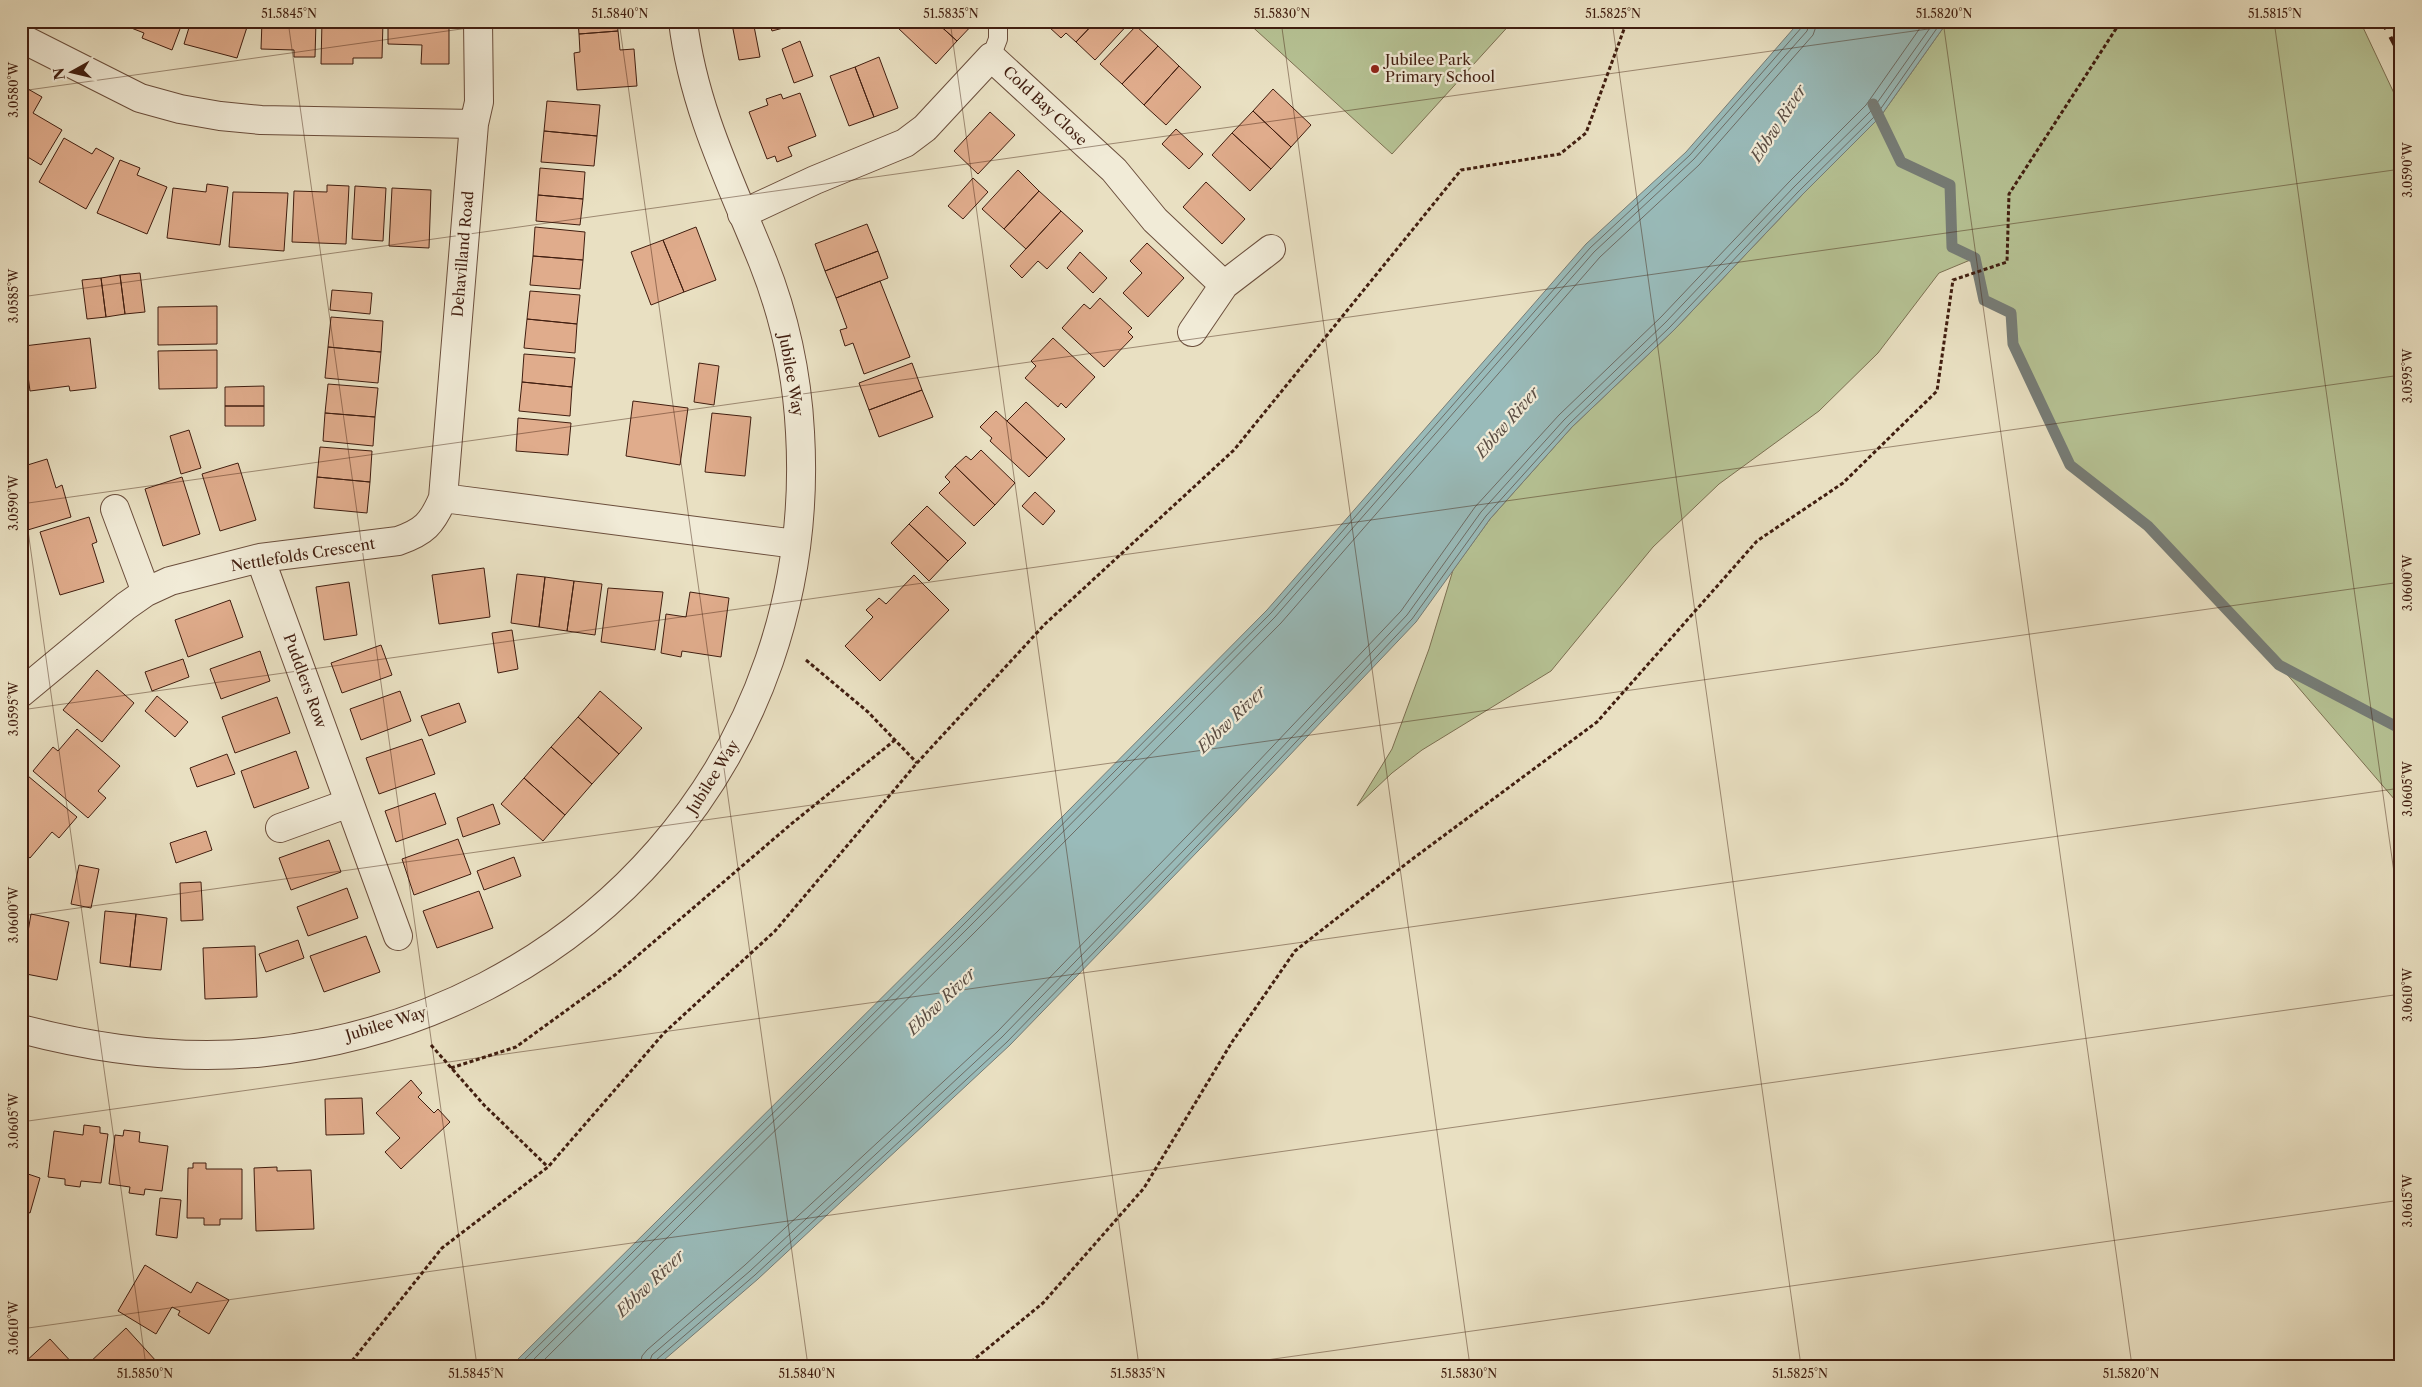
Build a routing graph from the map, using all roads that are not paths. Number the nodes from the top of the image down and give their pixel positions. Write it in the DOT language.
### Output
graph roads {
  1 [pos="478,21"];
  2 [pos="682,21"];
  3 [pos="998,21"];
  4 [pos="21,38"];
  5 [pos="991,57"];
  6 [pos="474,124"];
  7 [pos="742,214"];
  8 [pos="1271,249"];
  9 [pos="1224,285"];
  10 [pos="1192,332"];
  11 [pos="443,498"];
  12 [pos="114,509"];
  13 [pos="796,544"];
  14 [pos="260,558"];
  15 [pos="146,592"];
  16 [pos="21,693"];
  17 [pos="349,803"];
  18 [pos="280,828"];
  19 [pos="398,936"];
  20 [pos="21,1029"];
  1 -- 6 [label="street, Dehavilland Road"];
  2 -- 7 [label="street, Jubilee Way"];
  3 -- 5 [label="lane"];
  4 -- 6 [label="street"];
  5 -- 7 [label="street, Cold Bay Close"];
  5 -- 9 [label="street, Cold Bay Close"];
  6 -- 11 [label="street, Dehavilland Road"];
  7 -- 13 [label="street, Jubilee Way"];
  8 -- 9 [label="street"];
  9 -- 10 [label="street"];
  11 -- 13 [label="street"];
  11 -- 14 [label="street, Nettlefolds Crescent"];
  12 -- 15 [label="street"];
  13 -- 20 [label="street, Jubilee Way"];
  14 -- 15 [label="street, Nettlefolds Crescent"];
  14 -- 17 [label="street, Puddlers Row"];
  15 -- 16 [label="street, Nettlefolds Crescent"];
  17 -- 18 [label="street"];
  17 -- 19 [label="street, Puddlers Row"];
}
